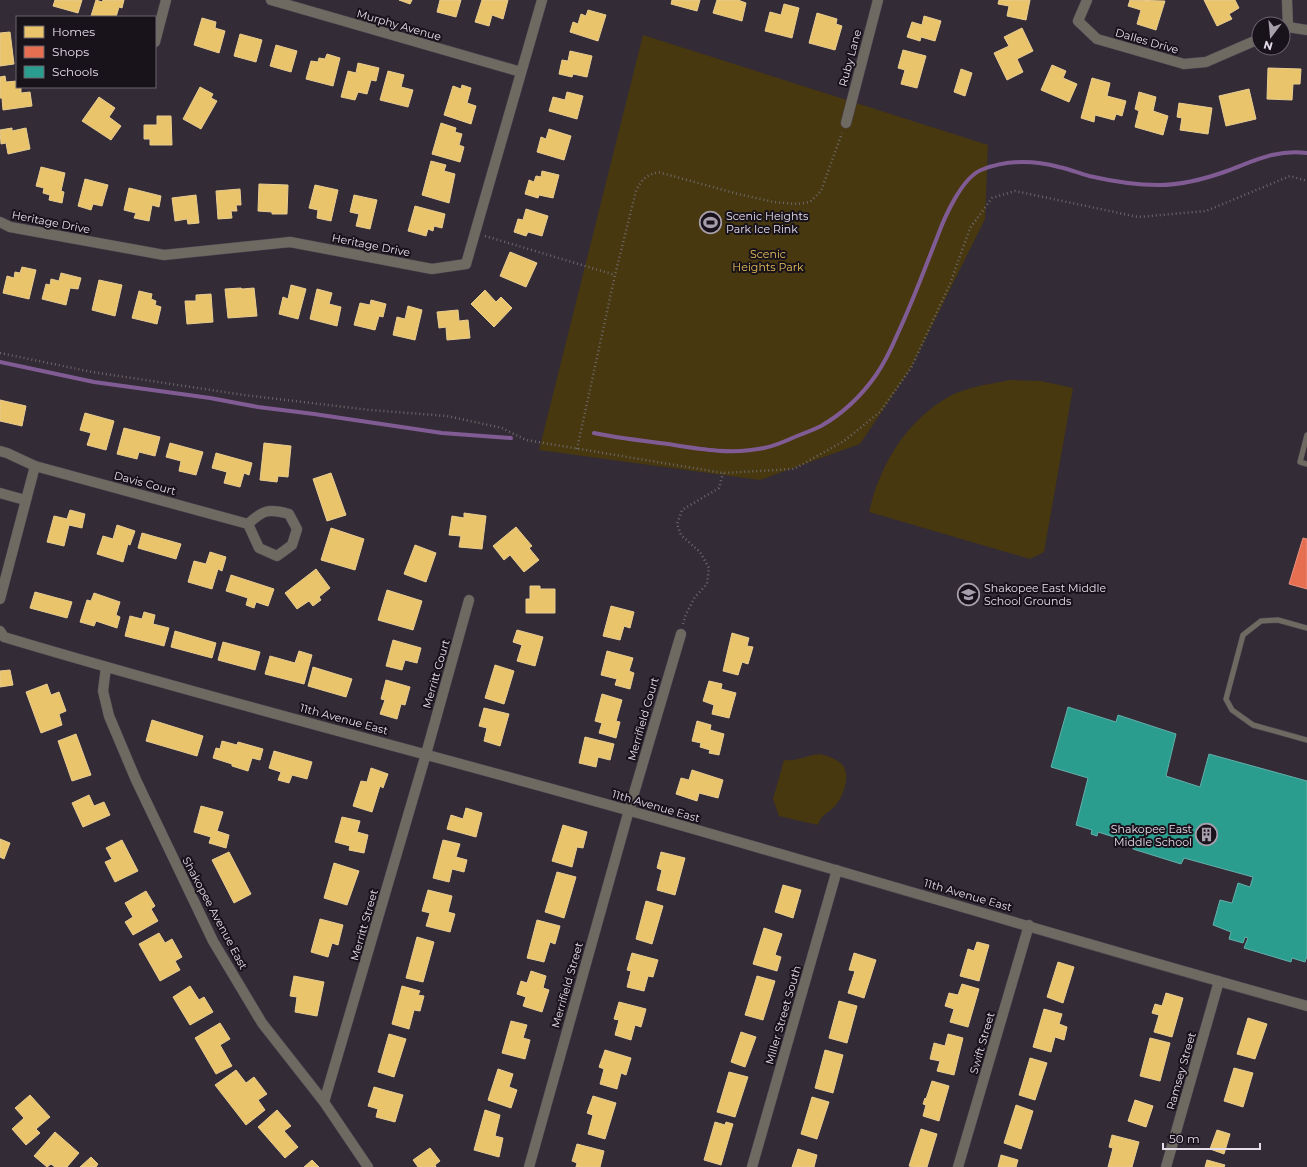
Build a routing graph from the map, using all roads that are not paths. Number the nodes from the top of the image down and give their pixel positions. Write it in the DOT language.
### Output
graph roads {
  1 [pos="166,0"];
  2 [pos="271,0"];
  3 [pos="542,0"];
  4 [pos="878,0"];
  5 [pos="1087,0"];
  6 [pos="1287,0"];
  7 [pos="1286,16"];
  8 [pos="1291,29"];
  9 [pos="1307,30"];
  10 [pos="156,38"];
  11 [pos="1251,42"];
  12 [pos="521,72"];
  13 [pos="846,123"];
  14 [pos="0,222"];
  15 [pos="1307,435"];
  16 [pos="0,451"];
  17 [pos="1307,464"];
  18 [pos="35,466"];
  19 [pos="0,493"];
  20 [pos="25,500"];
  21 [pos="248,524"];
  22 [pos="0,598"];
  23 [pos="469,600"];
  24 [pos="1307,628"];
  25 [pos="0,631"];
  26 [pos="681,634"];
  27 [pos="106,667"];
  28 [pos="1307,740"];
  29 [pos="426,754"];
  30 [pos="629,810"];
  31 [pos="837,870"];
  32 [pos="1029,925"];
  33 [pos="1219,981"];
  34 [pos="1307,1006"];
  35 [pos="324,1102"];
  36 [pos="368,1167"];
  37 [pos="529,1167"];
  38 [pos="752,1167"];
  39 [pos="958,1167"];
  40 [pos="1166,1167"];
  1 -- 10 [label="street"];
  2 -- 12 [label="street, Murphy Avenue"];
  3 -- 12 [label="street, Heritage Drive"];
  4 -- 13 [label="street, Ruby Lane"];
  5 -- 11 [label="street, Dalles Drive"];
  6 -- 7 [label="street"];
  8 -- 9 [label="street"];
  12 -- 14 [label="street, Heritage Drive"];
  15 -- 17 [label="lane"];
  16 -- 18 [label="street, Davis Court"];
  18 -- 20 [label="street"];
  18 -- 21 [label="street, Davis Court"];
  19 -- 20 [label="street"];
  20 -- 22 [label="street"];
  21 -- 21 [label="street"];
  23 -- 29 [label="street, Merritt Court"];
  24 -- 28 [label="lane"];
  25 -- 27 [label="street, 11th Avenue East"];
  26 -- 30 [label="street, Merrifield Court"];
  27 -- 29 [label="street, 11th Avenue East"];
  27 -- 35 [label="street, Shakopee Avenue East"];
  29 -- 30 [label="street, 11th Avenue East"];
  29 -- 35 [label="street, Merritt Street"];
  30 -- 31 [label="street, 11th Avenue East"];
  30 -- 37 [label="street, Merrifield Street"];
  31 -- 32 [label="street, 11th Avenue East"];
  31 -- 38 [label="street, Miller Street South"];
  32 -- 33 [label="street, 11th Avenue East"];
  32 -- 39 [label="street, Swift Street"];
  33 -- 34 [label="street, 11th Avenue East"];
  33 -- 40 [label="street, Ramsey Street"];
  35 -- 36 [label="street, Shakopee Avenue East"];
}
